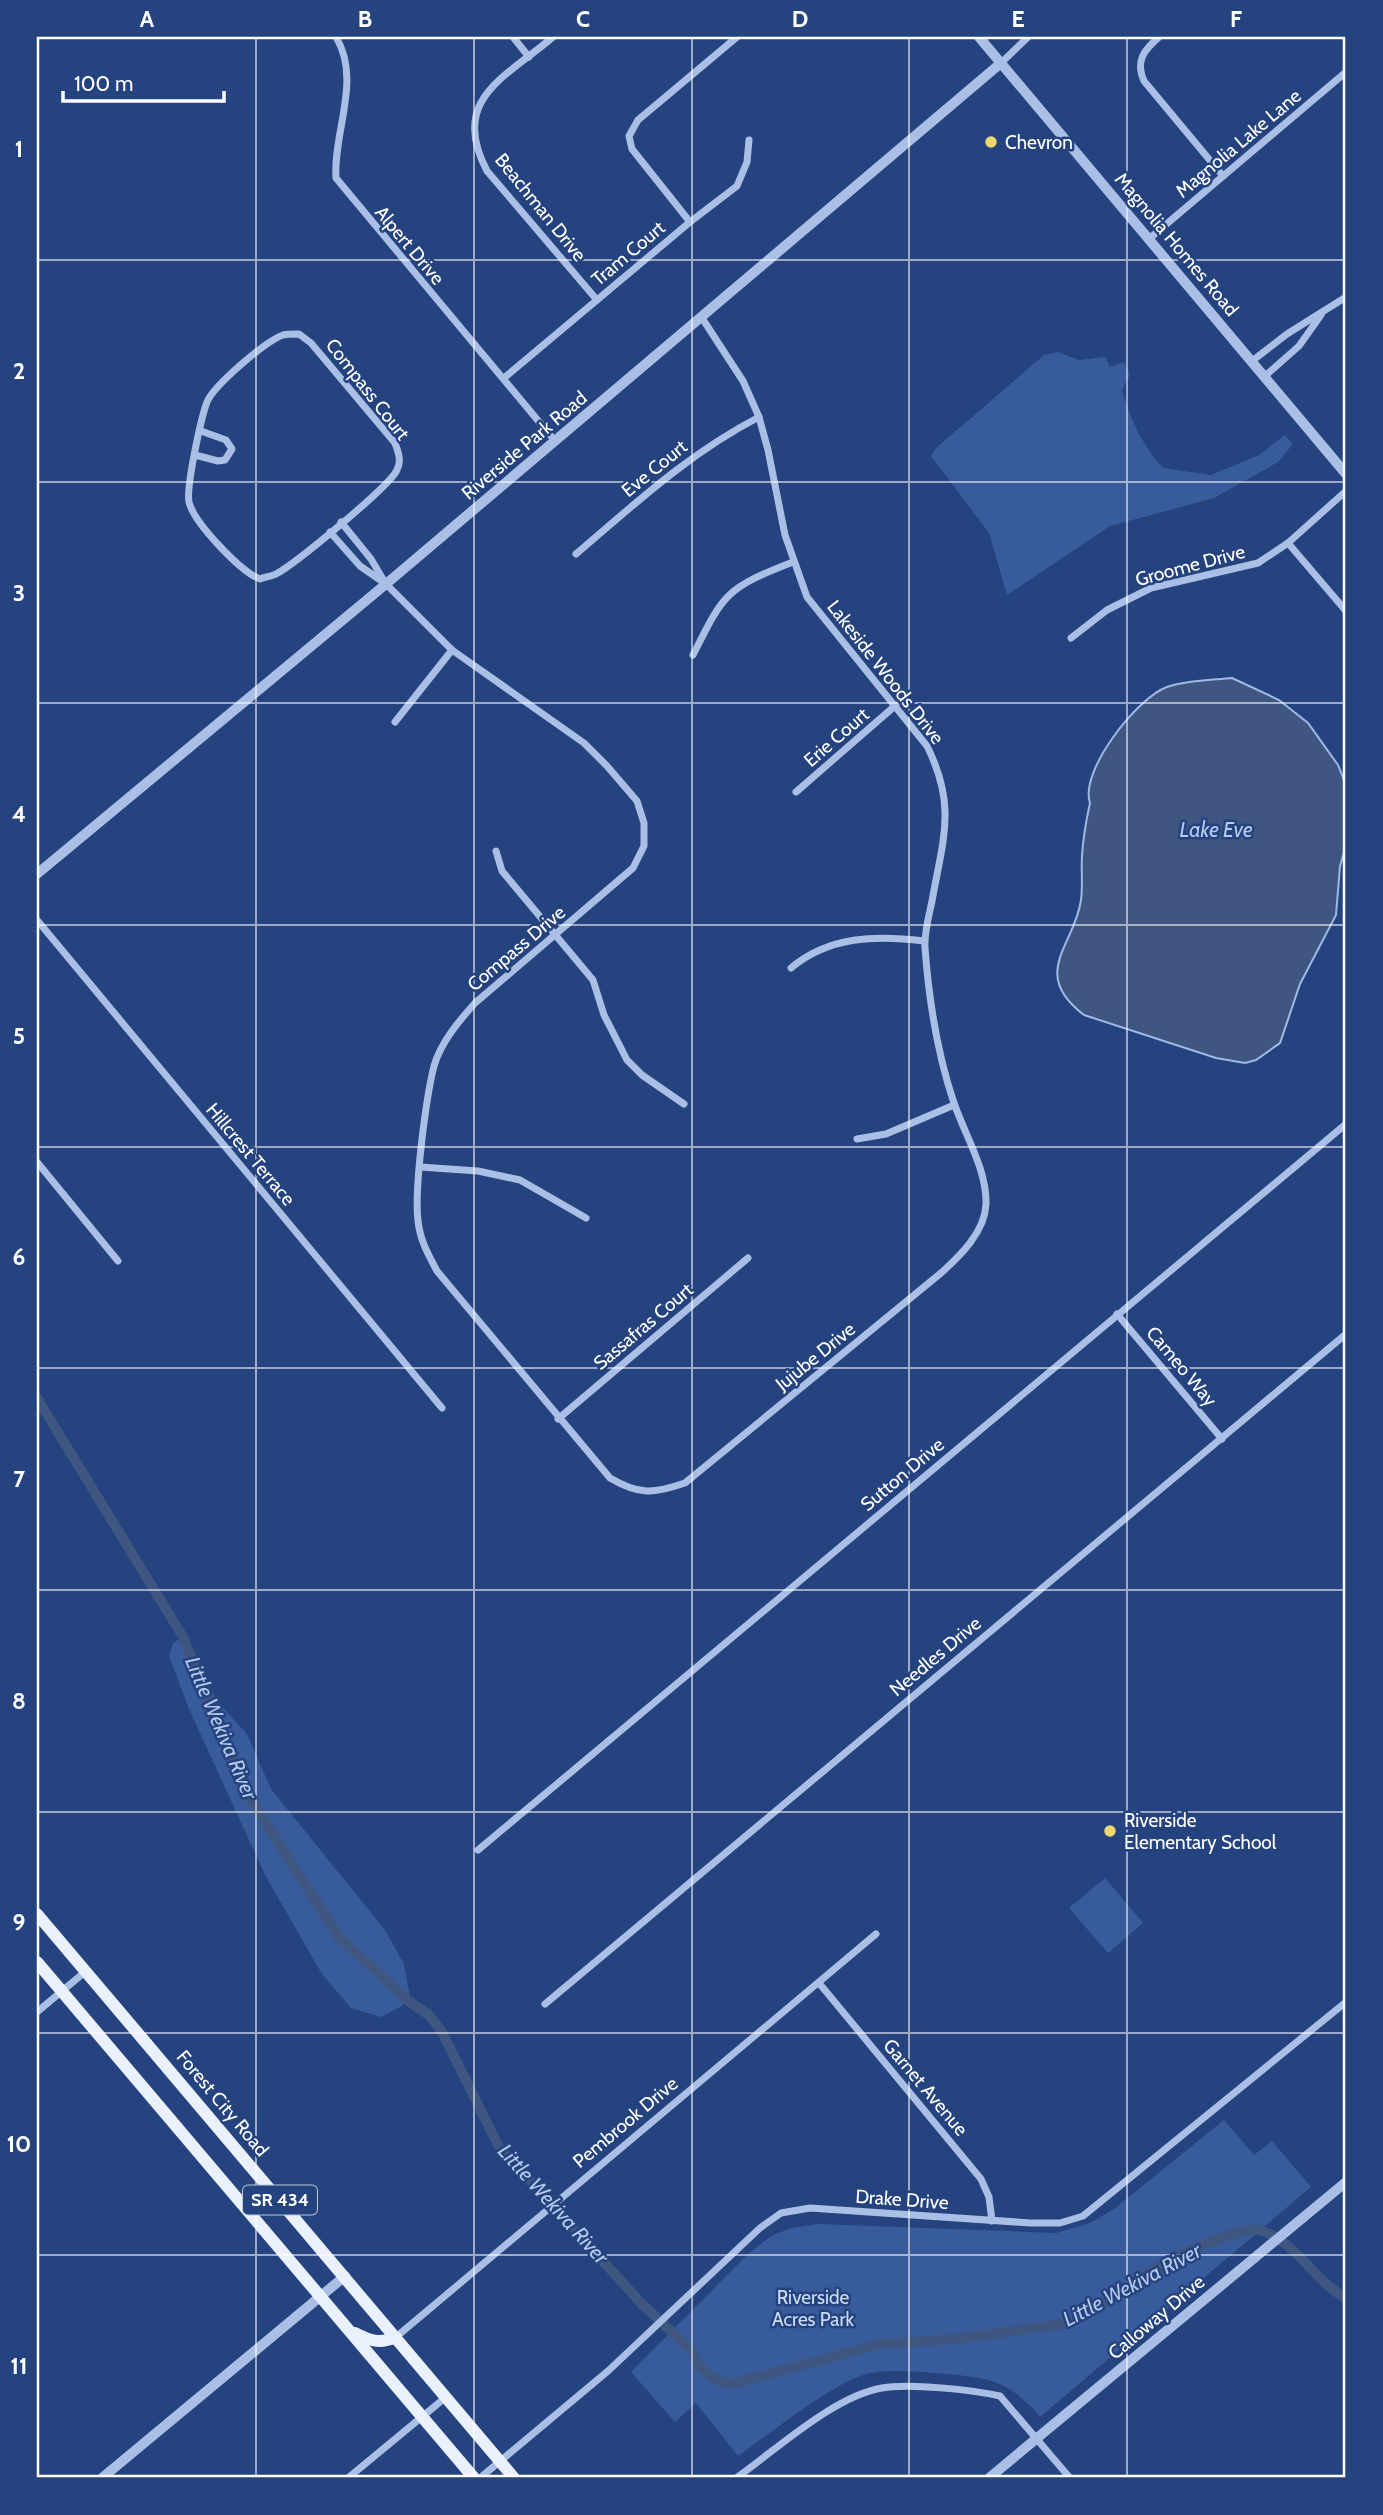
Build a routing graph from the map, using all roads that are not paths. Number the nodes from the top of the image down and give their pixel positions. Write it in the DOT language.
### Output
graph roads {
  1 [pos="336,37"];
  2 [pos="513,37"];
  3 [pos="553,37"];
  4 [pos="737,37"];
  5 [pos="979,37"];
  6 [pos="1028,37"];
  7 [pos="1159,37"];
  8 [pos="530,57"];
  9 [pos="1001,63"];
  10 [pos="1346,72"];
  11 [pos="749,140"];
  12 [pos="1223,176"];
  13 [pos="690,222"];
  14 [pos="1150,238"];
  15 [pos="1346,297"];
  16 [pos="597,300"];
  17 [pos="1324,312"];
  18 [pos="702,318"];
  19 [pos="1280,339"];
  20 [pos="1292,354"];
  21 [pos="1252,361"];
  22 [pos="1265,376"];
  23 [pos="503,378"];
  24 [pos="759,417"];
  25 [pos="201,431"];
  26 [pos="555,441"];
  27 [pos="195,455"];
  28 [pos="1346,474"];
  29 [pos="1346,491"];
  30 [pos="341,522"];
  31 [pos="330,532"];
  32 [pos="1288,543"];
  33 [pos="576,554"];
  34 [pos="793,562"];
  35 [pos="386,584"];
  36 [pos="1346,611"];
  37 [pos="1071,638"];
  38 [pos="452,650"];
  39 [pos="693,655"];
  40 [pos="896,705"];
  41 [pos="395,722"];
  42 [pos="796,792"];
  43 [pos="496,850"];
  44 [pos="37,874"];
  45 [pos="37,920"];
  46 [pos="556,934"];
  47 [pos="924,941"];
  48 [pos="791,968"];
  49 [pos="684,1104"];
  50 [pos="954,1105"];
  51 [pos="1346,1124"];
  52 [pos="857,1139"];
  53 [pos="37,1162"];
  54 [pos="420,1167"];
  55 [pos="586,1218"];
  56 [pos="748,1258"];
  57 [pos="118,1261"];
  58 [pos="1118,1314"];
  59 [pos="1346,1334"];
  60 [pos="442,1408"];
  61 [pos="558,1419"];
  62 [pos="1222,1438"];
  63 [pos="478,1850"];
  64 [pos="37,1914"];
  65 [pos="876,1934"];
  66 [pos="37,1962"];
  67 [pos="86,1971"];
  68 [pos="819,1983"];
  69 [pos="62,1991"];
  70 [pos="1346,2003"];
  71 [pos="545,2004"];
  72 [pos="37,2012"];
  73 [pos="1346,2182"];
  74 [pos="992,2221"];
  75 [pos="345,2276"];
  76 [pos="321,2296"];
  77 [pos="349,2330"];
  78 [pos="396,2337"];
  79 [pos="446,2397"];
  80 [pos="422,2416"];
  81 [pos="1038,2438"];
  82 [pos="500,2462"];
  83 [pos="102,2478"];
  84 [pos="348,2478"];
  85 [pos="474,2478"];
  86 [pos="480,2478"];
  87 [pos="514,2478"];
  88 [pos="736,2478"];
  89 [pos="989,2478"];
  90 [pos="1070,2478"];
  1 -- 23 [label="street, Alpert Drive"];
  2 -- 8 [label="street"];
  3 -- 8 [label="street, Beachman Drive"];
  4 -- 13 [label="street"];
  5 -- 9 [label="street, Magnolia Homes Road"];
  6 -- 9 [label="street, Riverside Park Road"];
  7 -- 12 [label="street"];
  8 -- 16 [label="street, Beachman Drive"];
  9 -- 14 [label="street, Magnolia Homes Road"];
  9 -- 18 [label="street, Riverside Park Road"];
  10 -- 12 [label="street, Magnolia Lake Lane"];
  11 -- 13 [label="street, Tram Court"];
  12 -- 14 [label="street, Magnolia Lake Lane"];
  13 -- 16 [label="street, Tram Court"];
  14 -- 21 [label="street, Magnolia Homes Road"];
  15 -- 17 [label="street"];
  16 -- 23 [label="street, Tram Court"];
  17 -- 19 [label="street"];
  17 -- 20 [label="street"];
  18 -- 24 [label="street, Lakeside Woods Drive"];
  18 -- 26 [label="street, Riverside Park Road"];
  19 -- 20 [label="street"];
  19 -- 21 [label="street"];
  20 -- 22 [label="street"];
  21 -- 22 [label="street, Magnolia Homes Road"];
  22 -- 28 [label="street, Magnolia Homes Road"];
  23 -- 26 [label="street, Alpert Drive"];
  24 -- 33 [label="street, Eve Court"];
  24 -- 34 [label="street, Lakeside Woods Drive"];
  25 -- 27 [label="street, Compass Court"];
  25 -- 27 [label="street"];
  25 -- 30 [label="street, Compass Court"];
  26 -- 35 [label="street, Riverside Park Road"];
  27 -- 31 [label="street, Compass Court"];
  29 -- 32 [label="street, Groome Drive"];
  30 -- 31 [label="street, Compass Court"];
  30 -- 35 [label="street"];
  31 -- 35 [label="street"];
  32 -- 36 [label="street"];
  32 -- 37 [label="street, Groome Drive"];
  34 -- 39 [label="street"];
  34 -- 40 [label="street, Lakeside Woods Drive"];
  35 -- 38 [label="street, Compass Drive"];
  35 -- 44 [label="street, Riverside Park Road"];
  38 -- 41 [label="street"];
  38 -- 46 [label="street, Compass Drive"];
  40 -- 42 [label="street, Erie Court"];
  40 -- 47 [label="street, Lakeside Woods Drive"];
  43 -- 46 [label="street"];
  45 -- 60 [label="street, Hillcrest Terrace"];
  46 -- 49 [label="street"];
  46 -- 54 [label="street, Compass Drive"];
  47 -- 48 [label="street"];
  47 -- 50 [label="street, Lakeside Woods Drive"];
  50 -- 52 [label="street"];
  50 -- 61 [label="street, Jujube Drive"];
  51 -- 58 [label="street, Sutton Drive"];
  53 -- 57 [label="street"];
  54 -- 55 [label="street"];
  54 -- 61 [label="street, Compass Drive"];
  56 -- 61 [label="street, Sassafras Court"];
  58 -- 62 [label="street, Cameo Way"];
  58 -- 63 [label="street, Sutton Drive"];
  59 -- 62 [label="street, Needles Drive"];
  62 -- 71 [label="street, Needles Drive"];
  64 -- 67 [label="main road, Forest City Road / SR 434"];
  65 -- 68 [label="street, Pembrook Drive"];
  66 -- 69 [label="main road, SR 434"];
  67 -- 69 [label="street"];
  67 -- 75 [label="main road, Forest City Road / SR 434"];
  68 -- 74 [label="street, Garnet Avenue"];
  68 -- 78 [label="street, Pembrook Drive"];
  69 -- 72 [label="street"];
  69 -- 76 [label="main road, SR 434"];
  70 -- 74 [label="street, Drake Drive"];
  73 -- 81 [label="street, Calloway Drive"];
  74 -- 82 [label="street, Drake Drive"];
  75 -- 76 [label="street"];
  75 -- 78 [label="main road, Forest City Road / SR 434"];
  76 -- 77 [label="main road, SR 434"];
  76 -- 83 [label="street"];
  77 -- 78 [label="main road"];
  77 -- 80 [label="main road, SR 434"];
  78 -- 79 [label="main road, Forest City Road / SR 434"];
  79 -- 80 [label="street"];
  79 -- 82 [label="main road, Forest City Road / SR 434"];
  80 -- 84 [label="street"];
  80 -- 85 [label="main road, SR 434"];
  81 -- 88 [label="street"];
  81 -- 89 [label="street, Calloway Drive"];
  81 -- 90 [label="street"];
  82 -- 86 [label="street, Drake Drive"];
  82 -- 87 [label="main road, Forest City Road / SR 434"];
}
